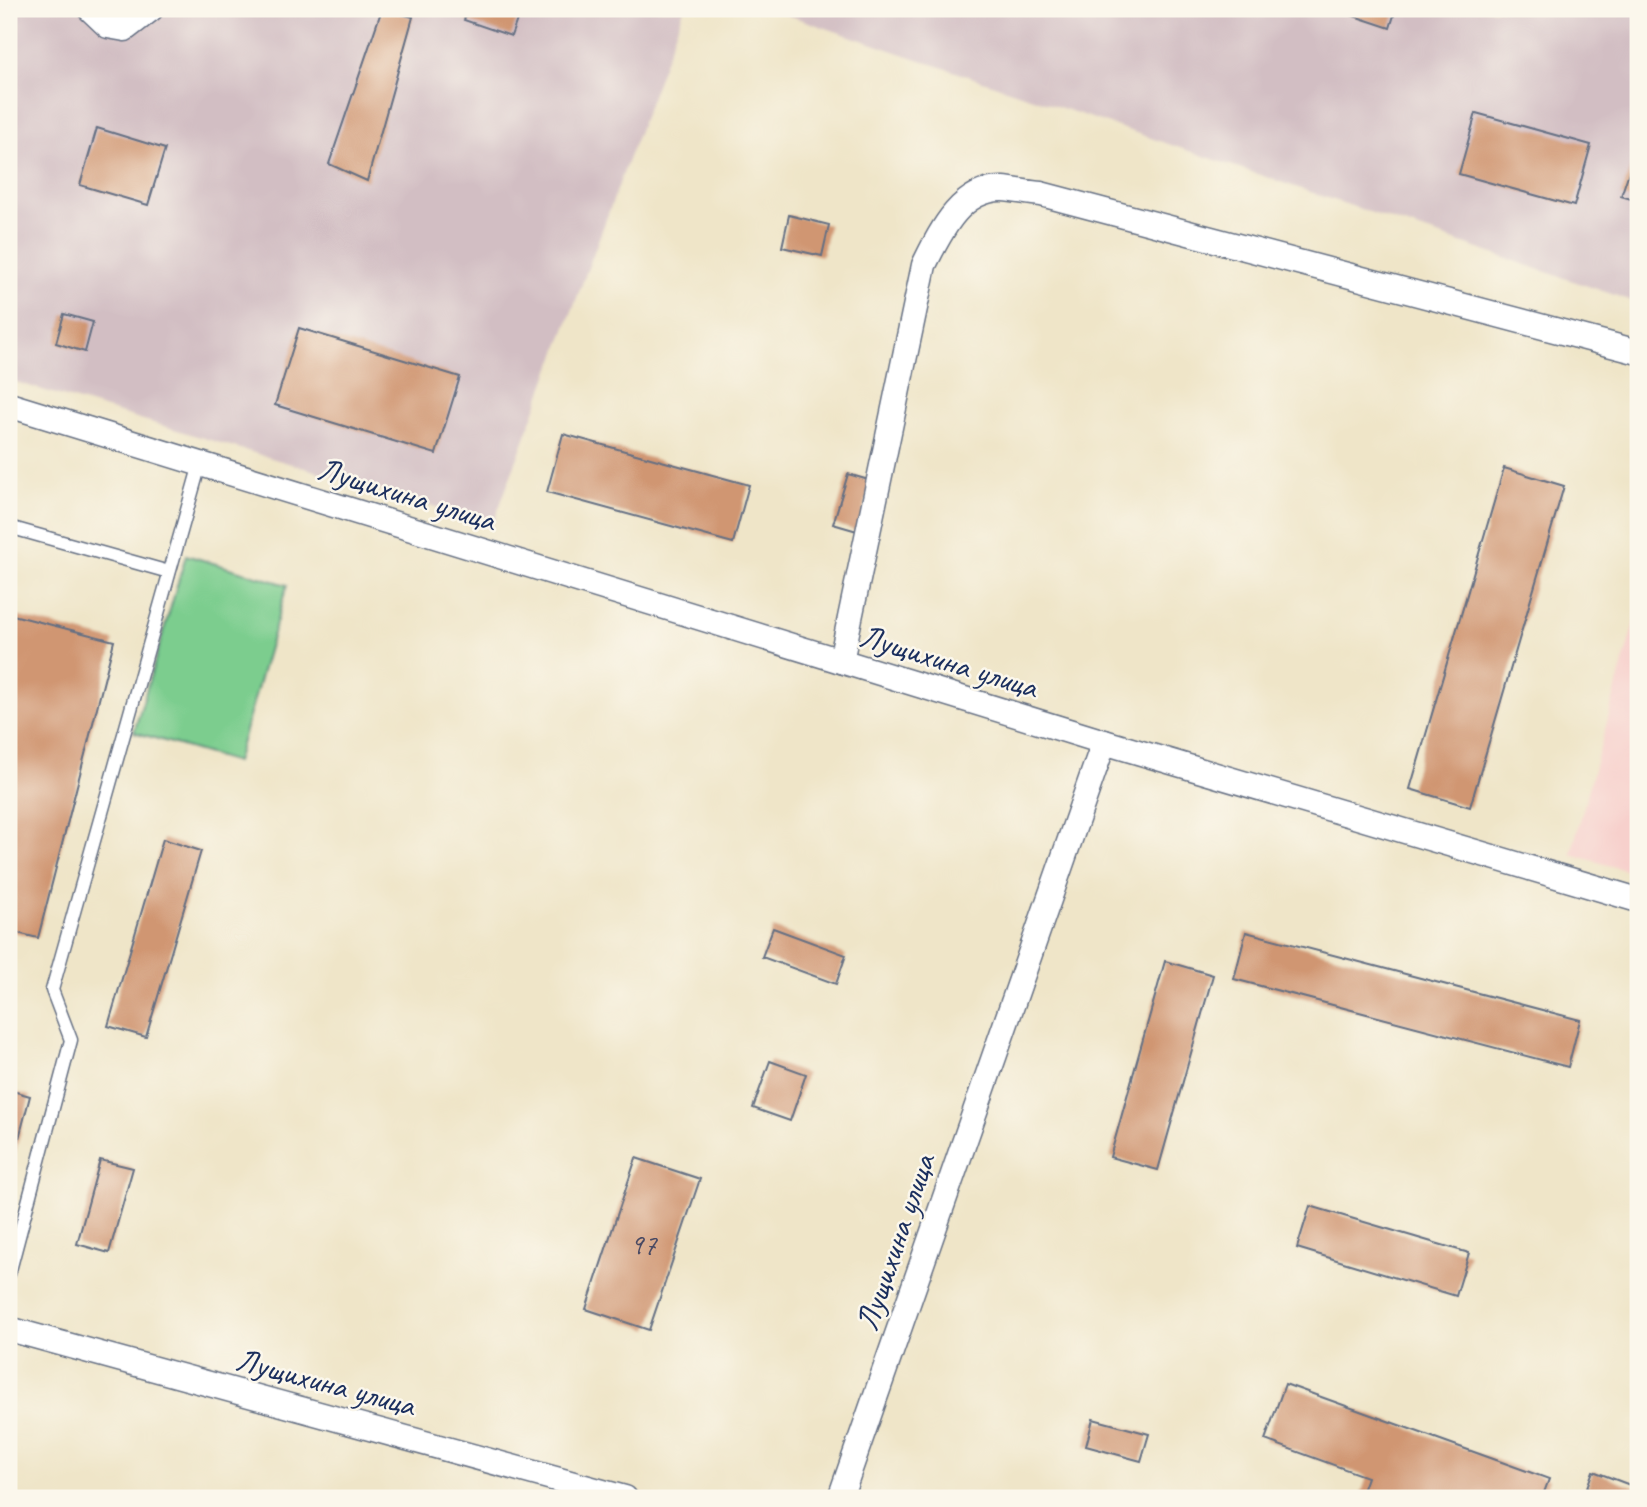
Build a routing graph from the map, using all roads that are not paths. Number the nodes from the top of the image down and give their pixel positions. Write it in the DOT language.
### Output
graph roads {
  1 [pos="90,9"];
  2 [pos="151,9"];
  3 [pos="1638,352"];
  4 [pos="9,405"];
  5 [pos="200,464"];
  6 [pos="9,527"];
  7 [pos="169,572"];
  8 [pos="841,661"];
  9 [pos="1104,741"];
  10 [pos="1638,901"];
  11 [pos="9,1274"];
  12 [pos="9,1329"];
  13 [pos="625,1498"];
  14 [pos="840,1498"];
  1 -- 2 [label="street"];
  3 -- 8 [label="street"];
  4 -- 5 [label="street, Лущихина улица"];
  5 -- 7 [label="lane"];
  5 -- 8 [label="street, Лущихина улица"];
  6 -- 7 [label="lane"];
  7 -- 11 [label="lane"];
  8 -- 9 [label="street, Лущихина улица"];
  9 -- 10 [label="street"];
  9 -- 14 [label="street, Лущихина улица"];
  12 -- 13 [label="street, Лущихина улица"];
}
